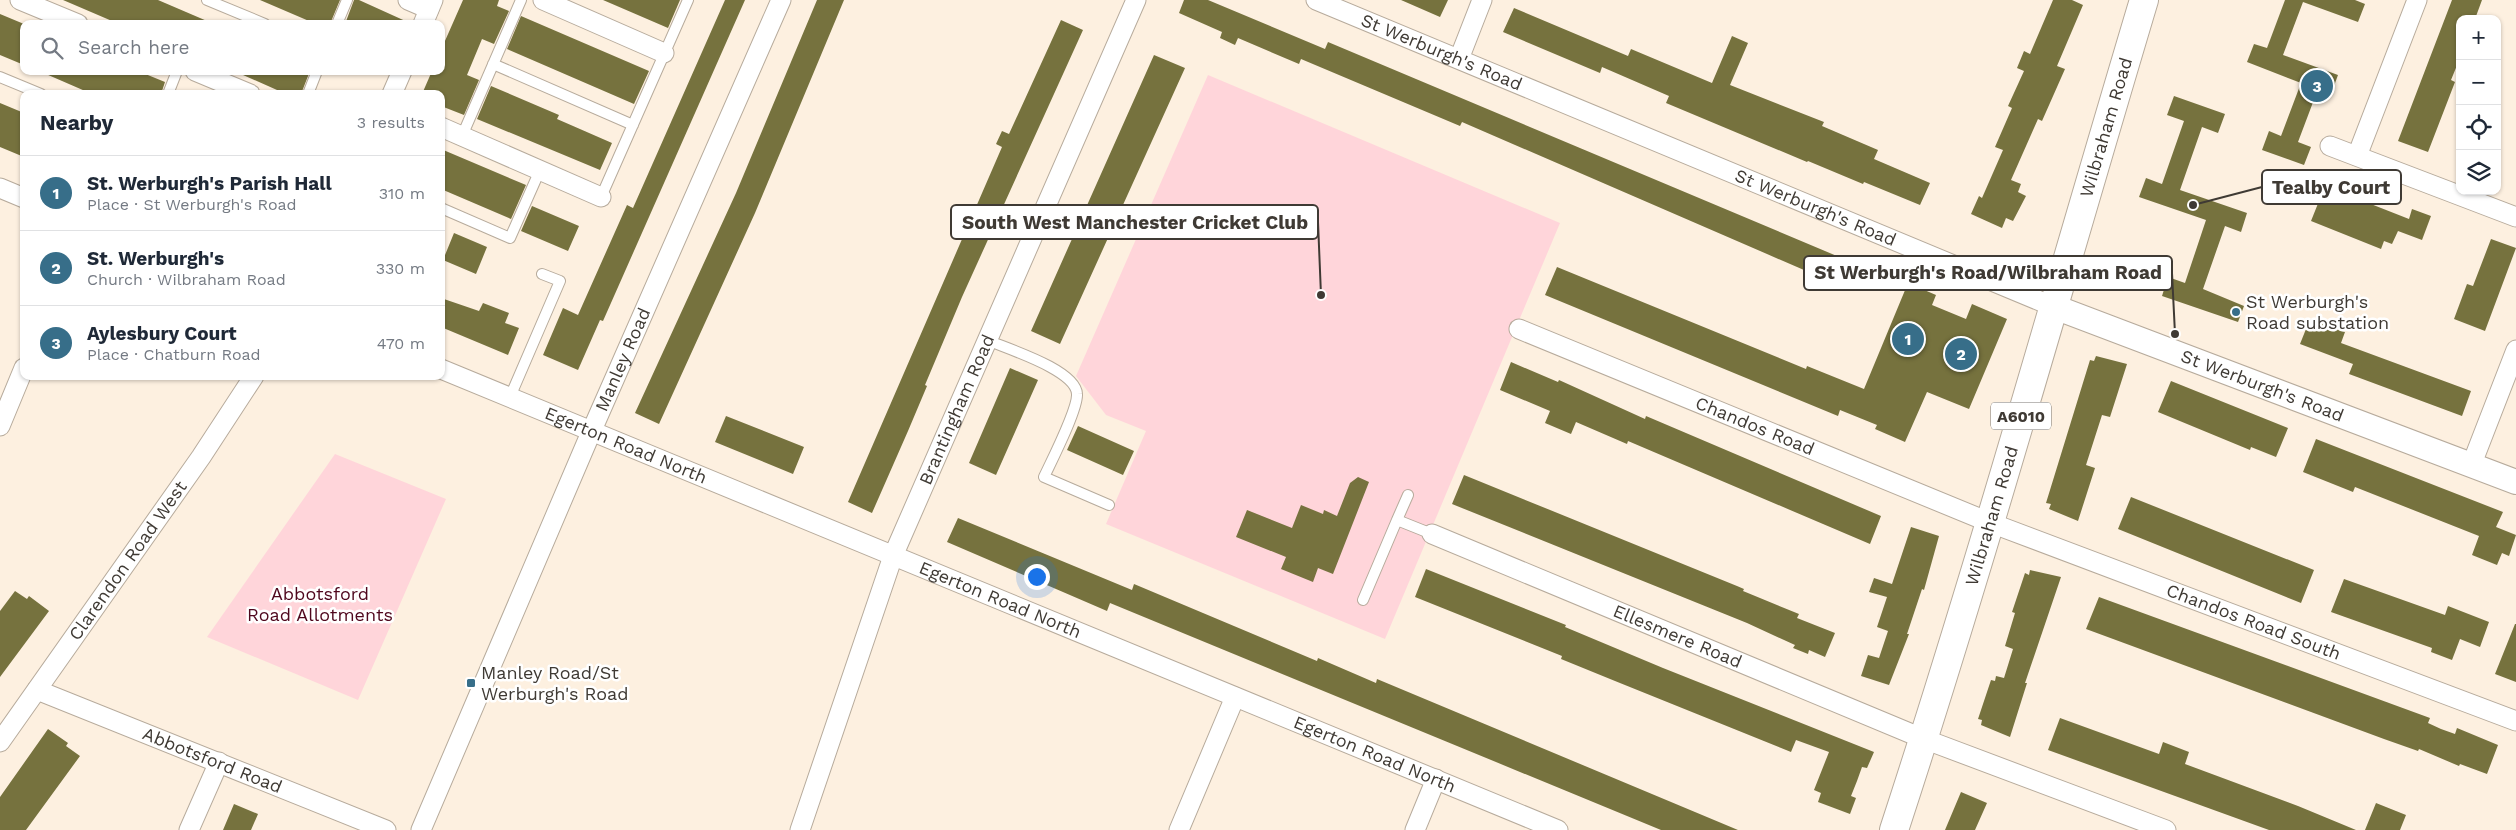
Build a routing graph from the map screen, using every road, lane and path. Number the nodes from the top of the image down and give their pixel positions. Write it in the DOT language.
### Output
graph roads {
  1 [pos="20,0"];
  2 [pos="207,0"];
  3 [pos="347,0"];
  4 [pos="408,0"];
  5 [pos="521,0"];
  6 [pos="543,0"];
  7 [pos="688,0"];
  8 [pos="781,0"];
  9 [pos="1136,0"];
  10 [pos="1316,0"];
  11 [pos="1482,0"];
  12 [pos="2144,0"];
  13 [pos="2417,0"];
  14 [pos="428,11"];
  15 [pos="68,20"];
  16 [pos="255,20"];
  17 [pos="339,20"];
  18 [pos="664,54"];
  19 [pos="1459,60"];
  20 [pos="493,64"];
  21 [pos="175,75"];
  22 [pos="205,75"];
  23 [pos="315,75"];
  24 [pos="400,75"];
  25 [pos="0,77"];
  26 [pos="31,90"];
  27 [pos="170,90"];
  28 [pos="240,90"];
  29 [pos="310,90"];
  30 [pos="394,90"];
  31 [pos="633,125"];
  32 [pos="445,129"];
  33 [pos="462,136"];
  34 [pos="2330,146"];
  35 [pos="2357,156"];
  36 [pos="540,170"];
  37 [pos="0,188"];
  38 [pos="20,196"];
  39 [pos="601,197"];
  40 [pos="445,210"];
  41 [pos="2516,216"];
  42 [pos="542,274"];
  43 [pos="2052,306"];
  44 [pos="1519,329"];
  45 [pos="987,340"];
  46 [pos="2516,350"];
  47 [pos="445,371"];
  48 [pos="20,378"];
  49 [pos="251,380"];
  50 [pos="510,397"];
  51 [pos="0,426"];
  52 [pos="592,430"];
  53 [pos="2471,466"];
  54 [pos="2516,482"];
  55 [pos="1408,495"];
  56 [pos="1109,504"];
  57 [pos="1397,520"];
  58 [pos="1991,523"];
  59 [pos="1432,534"];
  60 [pos="893,556"];
  61 [pos="1363,600"];
  62 [pos="37,690"];
  63 [pos="1235,697"];
  64 [pos="2516,721"];
  65 [pos="1924,739"];
  66 [pos="0,742"];
  67 [pos="219,762"];
  68 [pos="1436,779"];
  69 [pos="189,830"];
  70 [pos="386,830"];
  71 [pos="422,830"];
  72 [pos="800,830"];
  73 [pos="1179,830"];
  74 [pos="1415,830"];
  75 [pos="1558,830"];
  76 [pos="1894,830"];
  77 [pos="2166,830"];
  1 -- 15 [label="street"];
  2 -- 16 [label="lane"];
  3 -- 17 [label="lane"];
  4 -- 14 [label="street"];
  5 -- 20 [label="lane"];
  6 -- 18 [label="street"];
  7 -- 18 [label="lane"];
  8 -- 52 [label="street, Manley Road"];
  9 -- 45 [label="street, Brantingham Road"];
  10 -- 19 [label="street, St Werburgh's Road"];
  11 -- 19 [label="street"];
  12 -- 43 [label="highway, Wilbraham Road / A6010"];
  13 -- 35 [label="street"];
  18 -- 31 [label="lane"];
  19 -- 43 [label="street, St Werburgh's Road"];
  20 -- 31 [label="lane"];
  20 -- 33 [label="lane"];
  21 -- 27 [label="lane"];
  22 -- 28 [label="street"];
  23 -- 29 [label="lane"];
  24 -- 30 [label="street"];
  25 -- 26 [label="lane"];
  31 -- 39 [label="lane"];
  32 -- 33 [label="street"];
  33 -- 36 [label="street"];
  34 -- 35 [label="street"];
  35 -- 41 [label="street"];
  36 -- 39 [label="street"];
  36 -- 40 [label="lane"];
  37 -- 38 [label="street"];
  42 -- 50 [label="lane"];
  43 -- 53 [label="street, St Werburgh's Road"];
  43 -- 58 [label="highway, Wilbraham Road / A6010"];
  44 -- 58 [label="street, Chandos Road"];
  45 -- 56 [label="lane"];
  45 -- 60 [label="street, Brantingham Road"];
  46 -- 53 [label="street"];
  47 -- 50 [label="street, Egerton Road North"];
  48 -- 51 [label="street"];
  49 -- 62 [label="street, Clarendon Road West"];
  50 -- 52 [label="street, Egerton Road North"];
  52 -- 60 [label="street, Egerton Road North"];
  52 -- 71 [label="street, Manley Road"];
  53 -- 54 [label="street, St Werburgh's Road"];
  55 -- 57 [label="lane"];
  57 -- 59 [label="lane"];
  57 -- 61 [label="lane"];
  58 -- 64 [label="street, Chandos Road South"];
  58 -- 65 [label="highway, Wilbraham Road / A6010"];
  59 -- 65 [label="street, Ellesmere Road"];
  60 -- 63 [label="street, Egerton Road North"];
  60 -- 72 [label="street, Brantingham Road"];
  62 -- 66 [label="street, Clarendon Road West"];
  62 -- 67 [label="street, Abbotsford Road"];
  63 -- 68 [label="street, Egerton Road North"];
  63 -- 73 [label="street"];
  65 -- 76 [label="highway, Wilbraham Road / A6010"];
  65 -- 77 [label="street, Ellesmere Road"];
  67 -- 69 [label="street"];
  67 -- 70 [label="street, Abbotsford Road"];
  68 -- 74 [label="street"];
  68 -- 75 [label="street, Egerton Road North"];
}
